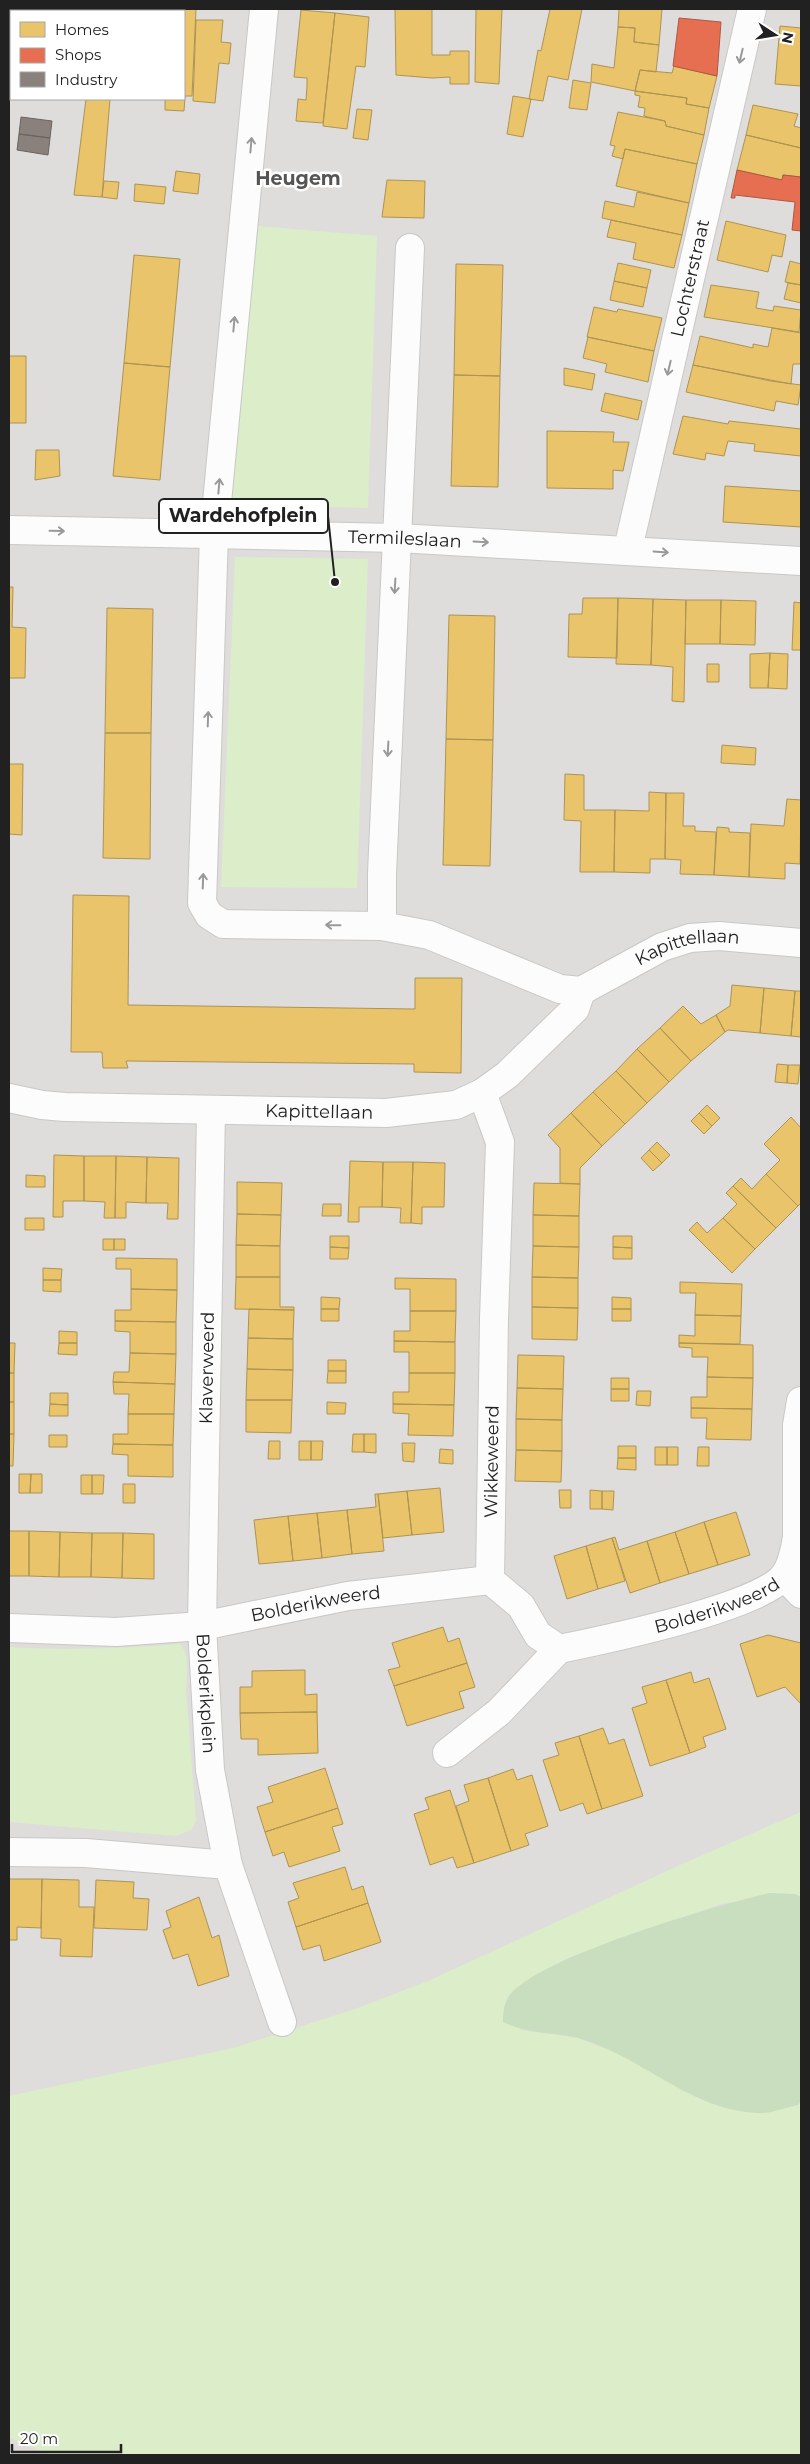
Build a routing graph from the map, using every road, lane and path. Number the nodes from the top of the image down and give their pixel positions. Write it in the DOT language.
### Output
graph roads {
  1 [pos="264,9"];
  2 [pos="752,9"];
  3 [pos="410,248"];
  4 [pos="9,530"];
  5 [pos="214,534"];
  6 [pos="398,538"];
  7 [pos="628,549"];
  8 [pos="801,561"];
  9 [pos="382,926"];
  10 [pos="801,943"];
  11 [pos="582,991"];
  12 [pos="482,1093"];
  13 [pos="9,1098"];
  14 [pos="211,1110"];
  15 [pos="801,1401"];
  16 [pos="799,1492"];
  17 [pos="490,1580"];
  18 [pos="793,1585"];
  19 [pos="202,1626"];
  20 [pos="9,1628"];
  21 [pos="559,1649"];
  22 [pos="447,1753"];
  23 [pos="9,1852"];
  24 [pos="228,1865"];
  25 [pos="282,2022"];
  5 -- 1 [label="street, one-way"];
  2 -- 7 [label="street, Lochterstraat, one-way"];
  3 -- 6 [label="street"];
  4 -- 5 [label="street, Termileslaan, one-way"];
  5 -- 6 [label="street, Termileslaan"];
  9 -- 5 [label="street, one-way"];
  6 -- 7 [label="street, Termileslaan, one-way"];
  6 -- 9 [label="street, one-way"];
  7 -- 8 [label="street, Termileslaan, one-way"];
  9 -- 11 [label="street"];
  10 -- 11 [label="street, Kapittellaan"];
  11 -- 12 [label="street, Kapittellaan"];
  12 -- 14 [label="street, Kapittellaan"];
  12 -- 17 [label="street, Wikkeweerd"];
  13 -- 14 [label="street, Kapittellaan"];
  14 -- 19 [label="street, Klaverweerd"];
  15 -- 16 [label="street, Bolderikweerd"];
  16 -- 18 [label="street, Bolderikweerd"];
  17 -- 19 [label="street, Bolderikweerd"];
  17 -- 21 [label="street"];
  18 -- 21 [label="street, Bolderikweerd"];
  19 -- 20 [label="street, Bolderikplein"];
  19 -- 24 [label="street, Bolderikplein"];
  21 -- 22 [label="street"];
  23 -- 24 [label="street"];
  24 -- 25 [label="street, Bolderikplein"];
}
